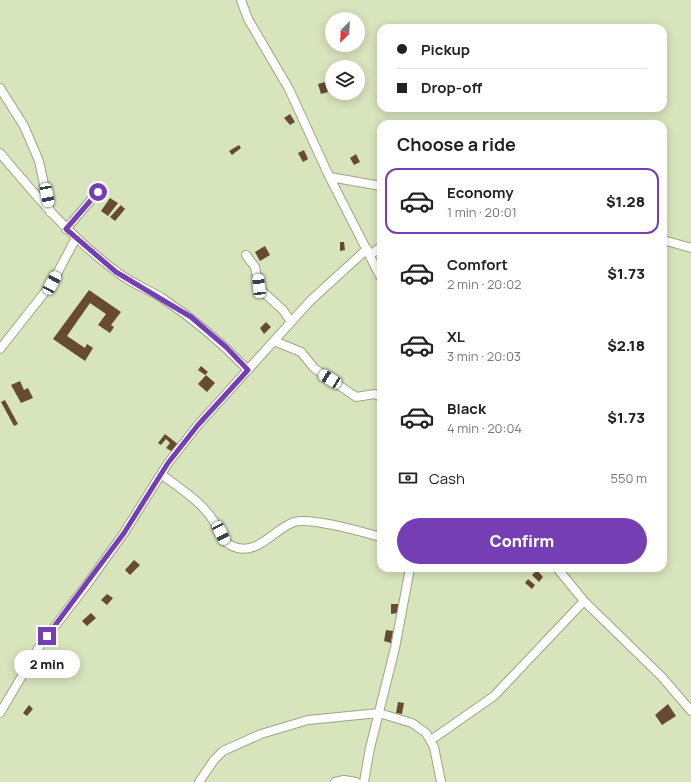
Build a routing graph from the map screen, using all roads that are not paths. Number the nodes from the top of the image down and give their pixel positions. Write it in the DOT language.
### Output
graph roads {
  1 [pos="240,0"];
  2 [pos="0,88"];
  3 [pos="0,153"];
  4 [pos="330,177"];
  5 [pos="377,185"];
  6 [pos="98,192"];
  7 [pos="50,213"];
  8 [pos="66,229"];
  9 [pos="76,238"];
  10 [pos="667,241"];
  11 [pos="691,248"];
  12 [pos="377,249"];
  13 [pos="368,252"];
  14 [pos="246,255"];
  15 [pos="377,270"];
  16 [pos="291,322"];
  17 [pos="274,341"];
  18 [pos="0,349"];
  19 [pos="248,370"];
  20 [pos="377,395"];
  21 [pos="161,474"];
  22 [pos="377,535"];
  23 [pos="409,572"];
  24 [pos="560,572"];
  25 [pos="584,601"];
  26 [pos="691,711"];
  27 [pos="0,713"];
  28 [pos="379,713"];
  29 [pos="431,740"];
  30 [pos="199,782"];
  31 [pos="335,782"];
  32 [pos="356,782"];
  33 [pos="364,782"];
  34 [pos="441,782"];
  1 -- 4 [label="street"];
  2 -- 7 [label="street"];
  3 -- 7 [label="street"];
  4 -- 5 [label="street"];
  4 -- 13 [label="street"];
  6 -- 8 [label="street"];
  7 -- 8 [label="street"];
  8 -- 9 [label="street"];
  9 -- 18 [label="street"];
  9 -- 19 [label="street"];
  10 -- 11 [label="street"];
  12 -- 13 [label="street"];
  13 -- 15 [label="street"];
  13 -- 16 [label="street"];
  14 -- 16 [label="street"];
  16 -- 17 [label="street"];
  17 -- 19 [label="street"];
  17 -- 20 [label="street"];
  19 -- 21 [label="street"];
  21 -- 22 [label="street"];
  21 -- 27 [label="street"];
  23 -- 28 [label="street"];
  24 -- 25 [label="street"];
  25 -- 26 [label="street"];
  25 -- 29 [label="street"];
  28 -- 29 [label="street"];
  28 -- 30 [label="street"];
  28 -- 33 [label="street"];
  29 -- 34 [label="street"];
  31 -- 32 [label="street"];
}
